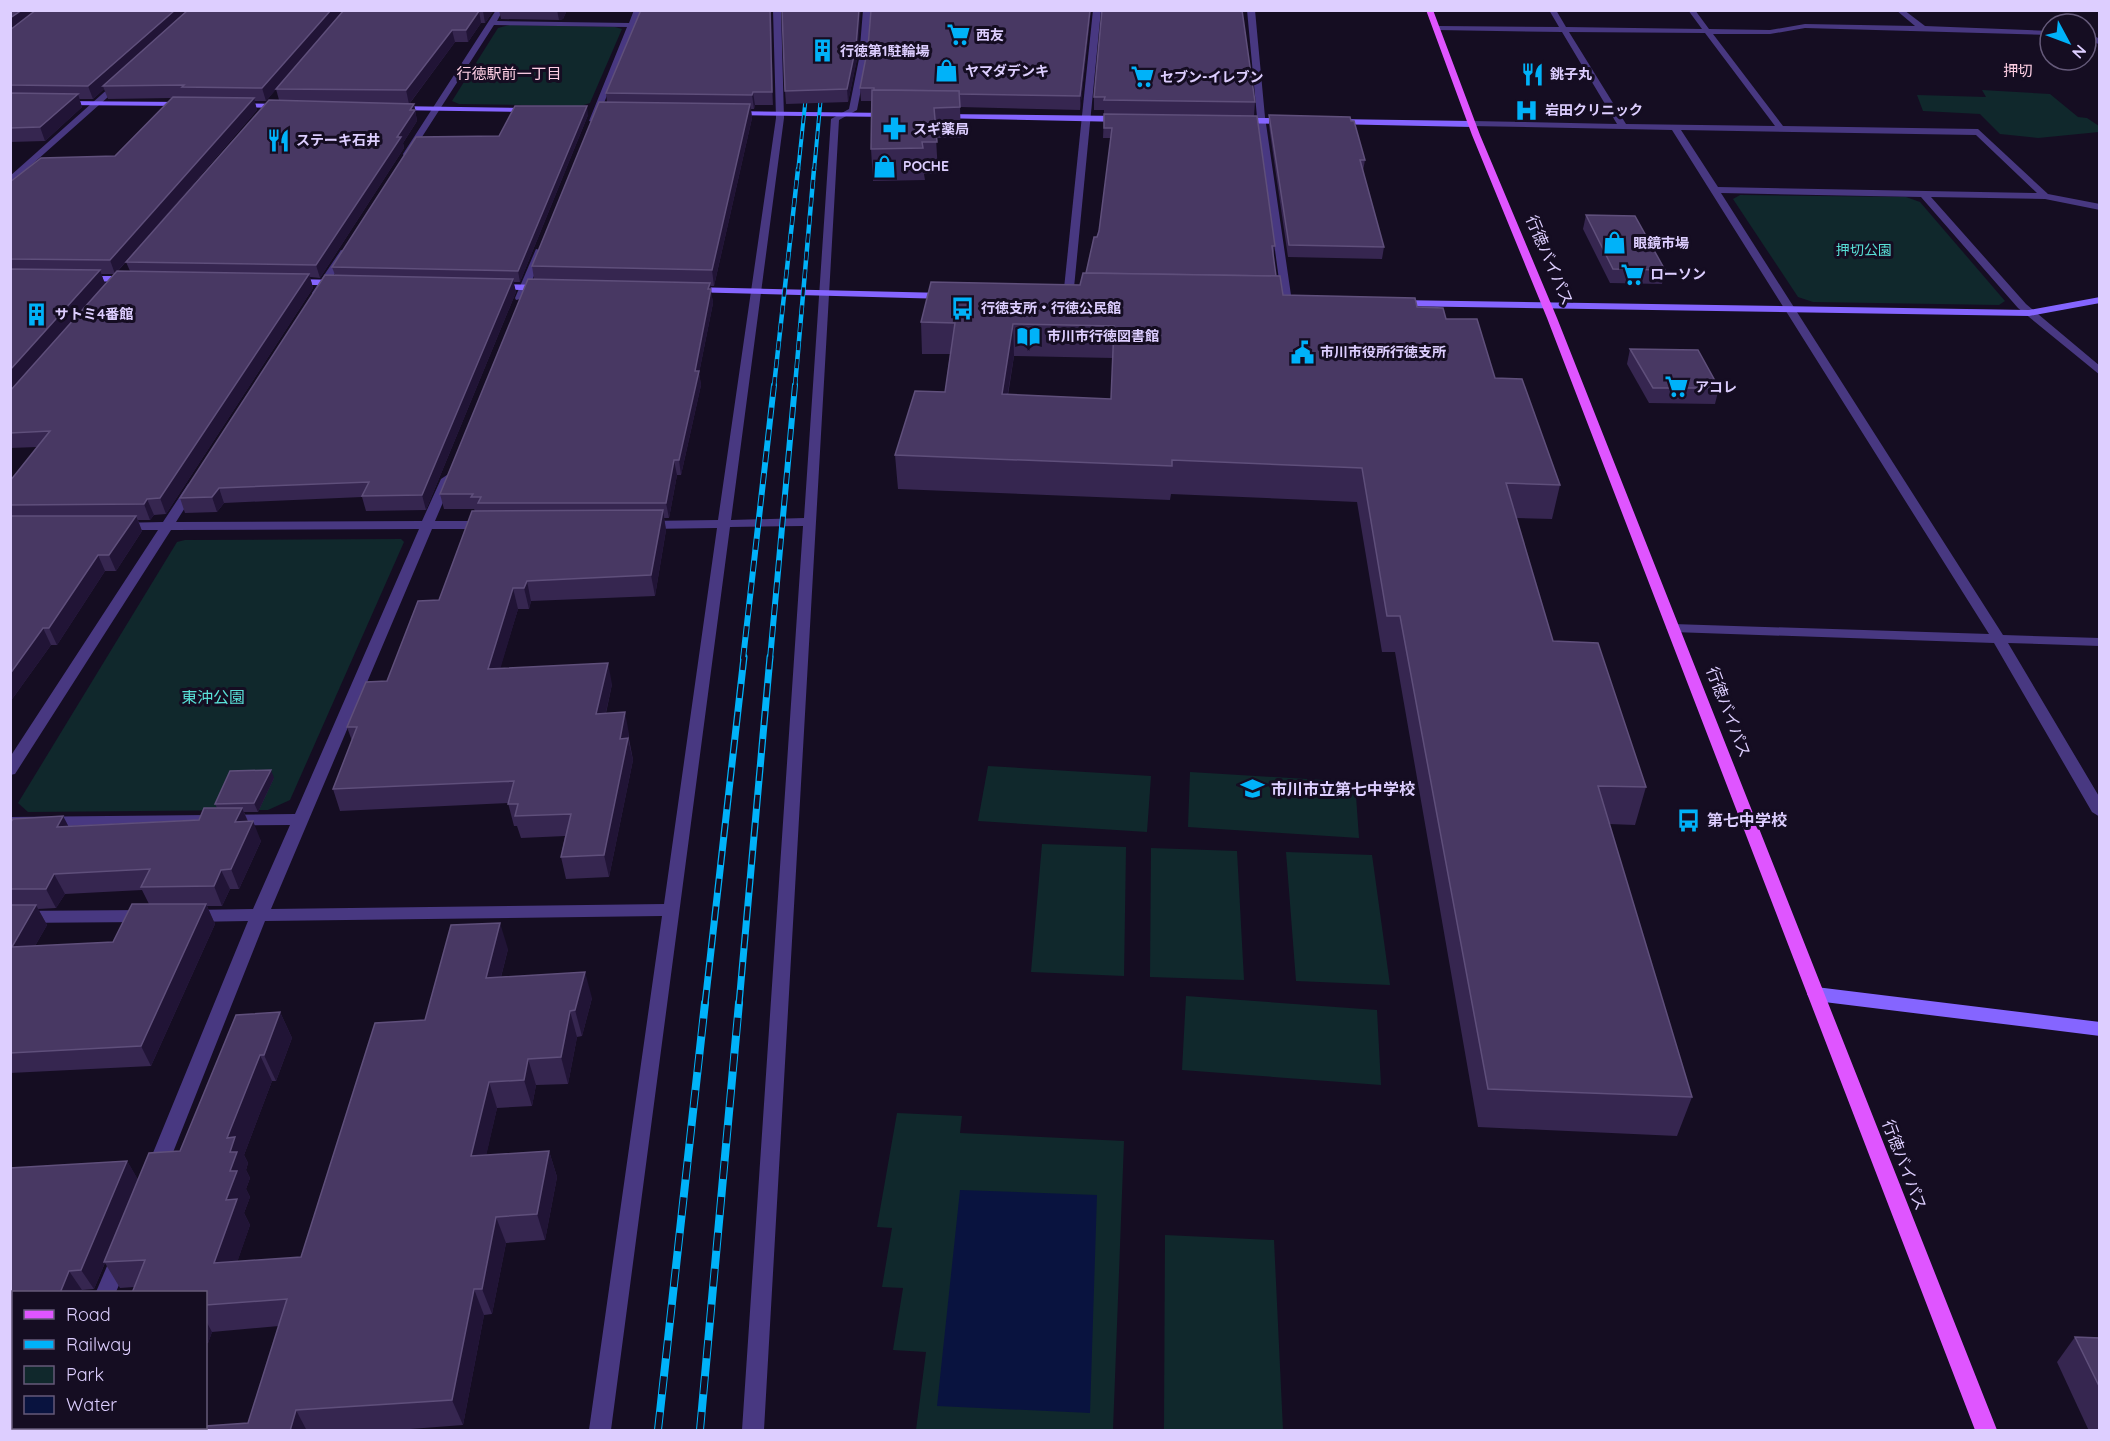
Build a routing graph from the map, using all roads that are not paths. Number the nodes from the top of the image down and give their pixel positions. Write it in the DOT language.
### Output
graph roads {
  1 [pos="500,10"];
  2 [pos="638,10"];
  3 [pos="777,10"];
  4 [pos="867,10"];
  5 [pos="1098,10"];
  6 [pos="1251,10"];
  7 [pos="1429,10"];
  8 [pos="1552,10"];
  9 [pos="1690,10"];
  10 [pos="1899,10"];
  11 [pos="491,23"];
  12 [pos="631,25"];
  13 [pos="1437,28"];
  14 [pos="1923,28"];
  15 [pos="1565,29"];
  16 [pos="1707,32"];
  17 [pos="2038,33"];
  18 [pos="129,74"];
  19 [pos="54,102"];
  20 [pos="97,103"];
  21 [pos="199,105"];
  22 [pos="222,105"];
  23 [pos="288,106"];
  24 [pos="379,108"];
  25 [pos="436,109"];
  26 [pos="540,110"];
  27 [pos="586,111"];
  28 [pos="597,111"];
  29 [pos="609,111"];
  30 [pos="716,112"];
  31 [pos="779,114"];
  32 [pos="844,114"];
  33 [pos="906,115"];
  34 [pos="928,116"];
  35 [pos="1088,118"];
  36 [pos="1134,119"];
  37 [pos="1227,120"];
  38 [pos="1261,121"];
  39 [pos="1296,122"];
  40 [pos="1320,122"];
  41 [pos="1472,123"];
  42 [pos="1623,126"];
  43 [pos="1675,127"];
  44 [pos="1781,129"];
  45 [pos="589,131"];
  46 [pos="401,163"];
  47 [pos="10,181"];
  48 [pos="1714,190"];
  49 [pos="1924,194"];
  50 [pos="2045,195"];
  51 [pos="2100,207"];
  52 [pos="351,240"];
  53 [pos="544,240"];
  54 [pos="123,275"];
  55 [pos="66,278"];
  56 [pos="140,279"];
  57 [pos="277,282"];
  58 [pos="324,283"];
  59 [pos="347,284"];
  60 [pos="489,286"];
  61 [pos="525,287"];
  62 [pos="560,288"];
  63 [pos="110,290"];
  64 [pos="676,290"];
  65 [pos="756,292"];
  66 [pos="825,293"];
  67 [pos="952,296"];
  68 [pos="1057,298"];
  69 [pos="2100,300"];
  70 [pos="1287,302"];
  71 [pos="1379,303"];
  72 [pos="1546,305"];
  73 [pos="309,306"];
  74 [pos="1790,310"];
  75 [pos="515,312"];
  76 [pos="2029,313"];
  77 [pos="2100,372"];
  78 [pos="454,461"];
  79 [pos="203,471"];
  80 [pos="810,522"];
  81 [pos="726,524"];
  82 [pos="168,525"];
  83 [pos="429,525"];
  84 [pos="495,525"];
  85 [pos="638,525"];
  86 [pos="111,526"];
  87 [pos="1674,628"];
  88 [pos="1998,638"];
  89 [pos="2100,642"];
  90 [pos="10,770"];
  91 [pos="2100,812"];
  92 [pos="301,819"];
  93 [pos="10,822"];
  94 [pos="672,910"];
  95 [pos="10,916"];
  96 [pos="259,916"];
  97 [pos="1816,994"];
  98 [pos="2100,1029"];
  99 [pos="150,1184"];
  100 [pos="124,1249"];
  101 [pos="107,1291"];
  102 [pos="600,1431"];
  103 [pos="753,1431"];
  104 [pos="1986,1431"];
  1 -- 11 [label="street"];
  2 -- 12 [label="street"];
  3 -- 31 [label="street"];
  4 -- 32 [label="street"];
  5 -- 35 [label="street"];
  6 -- 38 [label="street"];
  7 -- 13 [label="main road, 行徳バイパス"];
  8 -- 15 [label="street"];
  9 -- 16 [label="street"];
  10 -- 14 [label="street"];
  11 -- 12 [label="street"];
  11 -- 25 [label="street"];
  12 -- 28 [label="street"];
  13 -- 15 [label="street"];
  13 -- 41 [label="main road, 行徳バイパス"];
  14 -- 16 [label="street"];
  14 -- 17 [label="street"];
  15 -- 16 [label="street"];
  15 -- 42 [label="street"];
  16 -- 44 [label="street"];
  18 -- 20 [label="street"];
  19 -- 20 [label="street"];
  20 -- 21 [label="street"];
  20 -- 47 [label="street"];
  22 -- 23 [label="street"];
  24 -- 25 [label="street"];
  25 -- 26 [label="street"];
  25 -- 46 [label="street"];
  27 -- 28 [label="street"];
  28 -- 29 [label="street"];
  28 -- 45 [label="street"];
  30 -- 31 [label="street"];
  31 -- 32 [label="street"];
  31 -- 65 [label="street"];
  32 -- 33 [label="street"];
  32 -- 66 [label="street"];
  34 -- 35 [label="street"];
  35 -- 36 [label="street"];
  35 -- 68 [label="street"];
  37 -- 38 [label="street"];
  38 -- 39 [label="street"];
  38 -- 70 [label="street"];
  40 -- 41 [label="street"];
  41 -- 42 [label="street"];
  41 -- 72 [label="main road, 行徳バイパス"];
  42 -- 43 [label="street"];
  43 -- 44 [label="street"];
  43 -- 48 [label="street"];
  44 -- 50 [label="street"];
  48 -- 49 [label="street"];
  48 -- 74 [label="street"];
  49 -- 50 [label="street"];
  49 -- 76 [label="street"];
  50 -- 51 [label="street"];
  52 -- 58 [label="street"];
  53 -- 61 [label="street"];
  54 -- 55 [label="street"];
  54 -- 56 [label="street"];
  54 -- 63 [label="street"];
  57 -- 58 [label="street"];
  58 -- 59 [label="street"];
  58 -- 73 [label="street"];
  60 -- 61 [label="street"];
  61 -- 62 [label="street"];
  61 -- 75 [label="street"];
  64 -- 65 [label="street"];
  65 -- 66 [label="street"];
  65 -- 81 [label="street"];
  66 -- 67 [label="street"];
  66 -- 80 [label="street"];
  69 -- 76 [label="street"];
  71 -- 72 [label="street"];
  72 -- 74 [label="street"];
  72 -- 87 [label="main road, 行徳バイパス"];
  74 -- 76 [label="street"];
  74 -- 88 [label="street"];
  76 -- 77 [label="street"];
  78 -- 83 [label="street"];
  79 -- 82 [label="street"];
  80 -- 81 [label="street"];
  80 -- 103 [label="street"];
  81 -- 85 [label="street"];
  81 -- 94 [label="street"];
  82 -- 83 [label="street"];
  82 -- 86 [label="street"];
  82 -- 90 [label="street"];
  83 -- 84 [label="street"];
  83 -- 92 [label="street"];
  87 -- 88 [label="street"];
  87 -- 97 [label="main road, 行徳バイパス"];
  88 -- 89 [label="street"];
  88 -- 91 [label="street"];
  92 -- 93 [label="street"];
  92 -- 96 [label="street"];
  94 -- 96 [label="street"];
  94 -- 102 [label="street"];
  95 -- 96 [label="street"];
  96 -- 99 [label="street"];
  97 -- 98 [label="street"];
  97 -- 104 [label="main road, 行徳バイパス"];
  100 -- 101 [label="street"];
}
